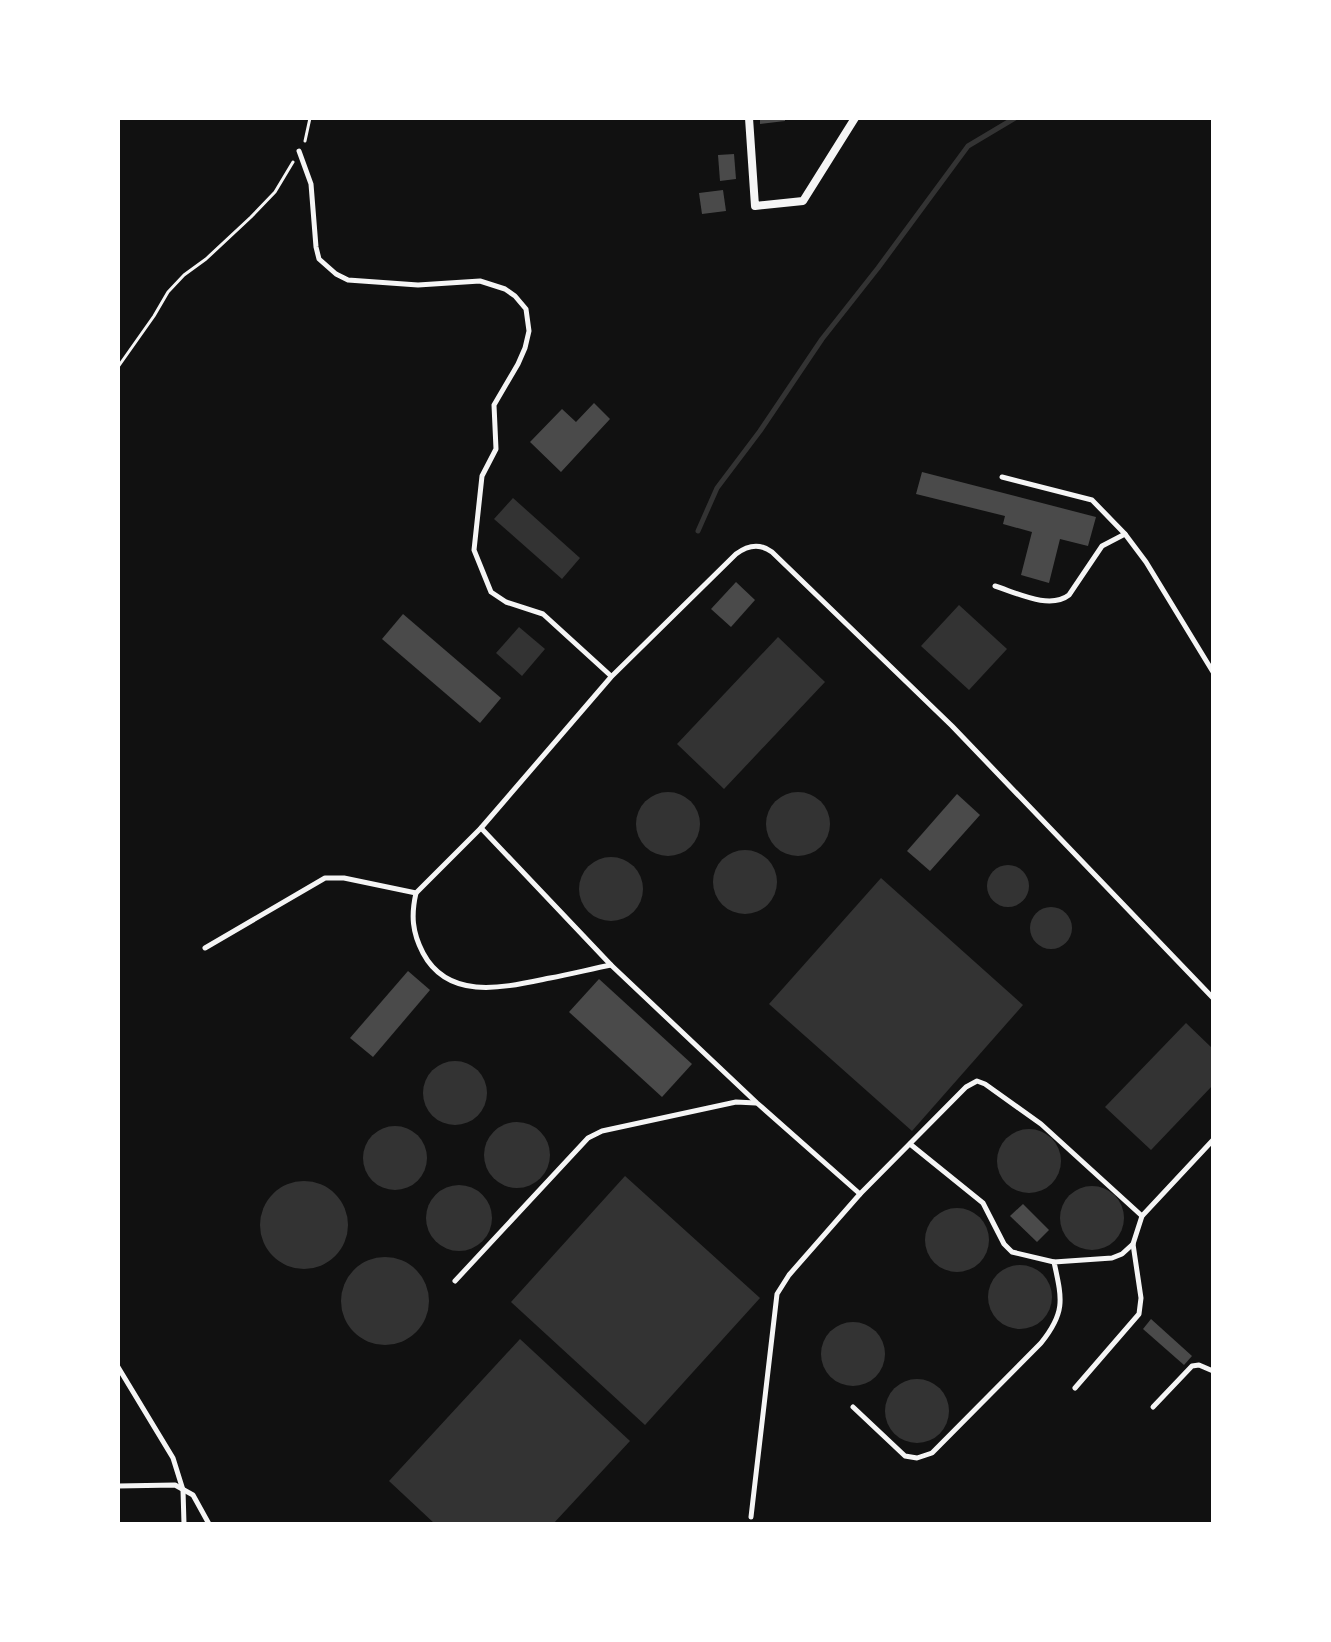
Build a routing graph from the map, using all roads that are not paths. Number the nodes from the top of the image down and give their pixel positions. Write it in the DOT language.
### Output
graph roads {
  1 [pos="749,118"];
  2 [pos="855,118"];
  3 [pos="299,151"];
  4 [pos="1002,477"];
  5 [pos="1125,534"];
  6 [pos="995,586"];
  7 [pos="1213,672"];
  8 [pos="611,677"];
  9 [pos="481,828"];
  10 [pos="416,893"];
  11 [pos="205,948"];
  12 [pos="611,965"];
  13 [pos="1213,998"];
  14 [pos="757,1103"];
  15 [pos="1213,1140"];
  16 [pos="910,1144"];
  17 [pos="860,1194"];
  18 [pos="1142,1216"];
  19 [pos="1133,1244"];
  20 [pos="1054,1262"];
  21 [pos="455,1281"];
  22 [pos="118,1367"];
  23 [pos="1213,1371"];
  24 [pos="1075,1388"];
  25 [pos="853,1407"];
  26 [pos="1153,1407"];
  27 [pos="118,1486"];
  28 [pos="183,1490"];
  29 [pos="751,1517"];
  30 [pos="184,1524"];
  31 [pos="209,1524"];
  1 -- 2 [label="street"];
  3 -- 8 [label="lane"];
  4 -- 5 [label="lane"];
  5 -- 6 [label="lane"];
  5 -- 7 [label="lane"];
  8 -- 9 [label="lane"];
  8 -- 13 [label="lane"];
  9 -- 10 [label="lane"];
  9 -- 12 [label="lane"];
  10 -- 11 [label="lane"];
  10 -- 12 [label="lane"];
  12 -- 14 [label="lane"];
  14 -- 17 [label="lane"];
  14 -- 21 [label="lane"];
  15 -- 18 [label="lane"];
  16 -- 17 [label="lane"];
  16 -- 18 [label="lane"];
  16 -- 20 [label="lane"];
  17 -- 29 [label="lane"];
  18 -- 19 [label="lane"];
  19 -- 20 [label="lane"];
  19 -- 24 [label="lane"];
  20 -- 25 [label="lane"];
  22 -- 28 [label="lane"];
  23 -- 26 [label="lane"];
  27 -- 28 [label="lane"];
  28 -- 30 [label="lane"];
  28 -- 31 [label="lane"];
}
